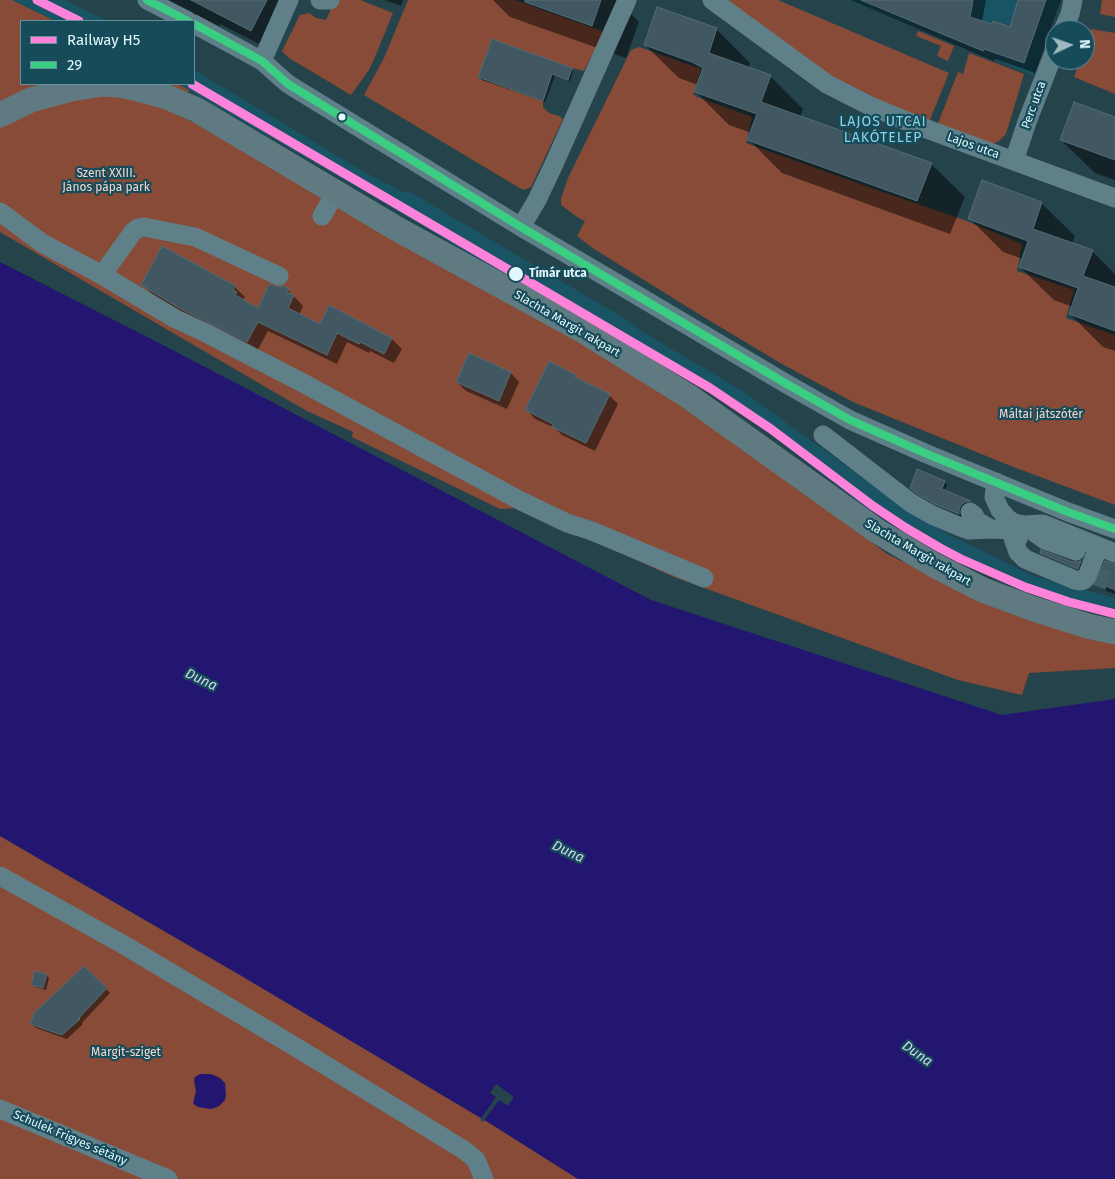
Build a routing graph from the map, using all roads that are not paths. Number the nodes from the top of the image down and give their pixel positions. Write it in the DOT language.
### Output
graph roads {
  1 [pos="147,0"];
  2 [pos="289,0"];
  3 [pos="320,0"];
  4 [pos="330,0"];
  5 [pos="627,0"];
  6 [pos="712,0"];
  7 [pos="1073,0"];
  8 [pos="186,20"];
  9 [pos="1067,20"];
  10 [pos="195,25"];
  11 [pos="262,61"];
  12 [pos="1047,70"];
  13 [pos="97,85"];
  14 [pos="119,85"];
  15 [pos="0,115"];
  16 [pos="1014,161"];
  17 [pos="336,192"];
  18 [pos="1115,198"];
  19 [pos="0,212"];
  20 [pos="322,216"];
  21 [pos="521,227"];
  22 [pos="102,275"];
  23 [pos="279,276"];
  24 [pos="823,435"];
  25 [pos="996,482"];
  26 [pos="970,512"];
  27 [pos="991,529"];
  28 [pos="1115,529"];
  29 [pos="1013,533"];
  30 [pos="1108,550"];
  31 [pos="704,578"];
  32 [pos="1115,632"];
  33 [pos="0,876"];
  34 [pos="0,1109"];
  35 [pos="168,1179"];
  36 [pos="484,1179"];
  1 -- 8 [label="street"];
  2 -- 11 [label="street"];
  3 -- 4 [label="street"];
  5 -- 21 [label="street"];
  6 -- 16 [label="street, Lajos utca"];
  7 -- 9 [label="street"];
  10 -- 11 [label="street"];
  11 -- 21 [label="street"];
  12 -- 16 [label="street, Perc utca"];
  13 -- 15 [label="main road, Slachta Margit rakpart"];
  14 -- 17 [label="main road, Slachta Margit rakpart"];
  16 -- 18 [label="street, Lajos utca"];
  17 -- 20 [label="street"];
  17 -- 32 [label="main road, Slachta Margit rakpart"];
  19 -- 22 [label="street"];
  21 -- 25 [label="street"];
  22 -- 23 [label="street"];
  22 -- 31 [label="street"];
  24 -- 27 [label="street"];
  25 -- 28 [label="street"];
  25 -- 29 [label="street"];
  26 -- 27 [label="street"];
  27 -- 29 [label="street"];
  29 -- 30 [label="street"];
  29 -- 30 [label="street"];
  33 -- 36 [label="street"];
  34 -- 35 [label="street, Schulek Frigyes sétány"];
}
